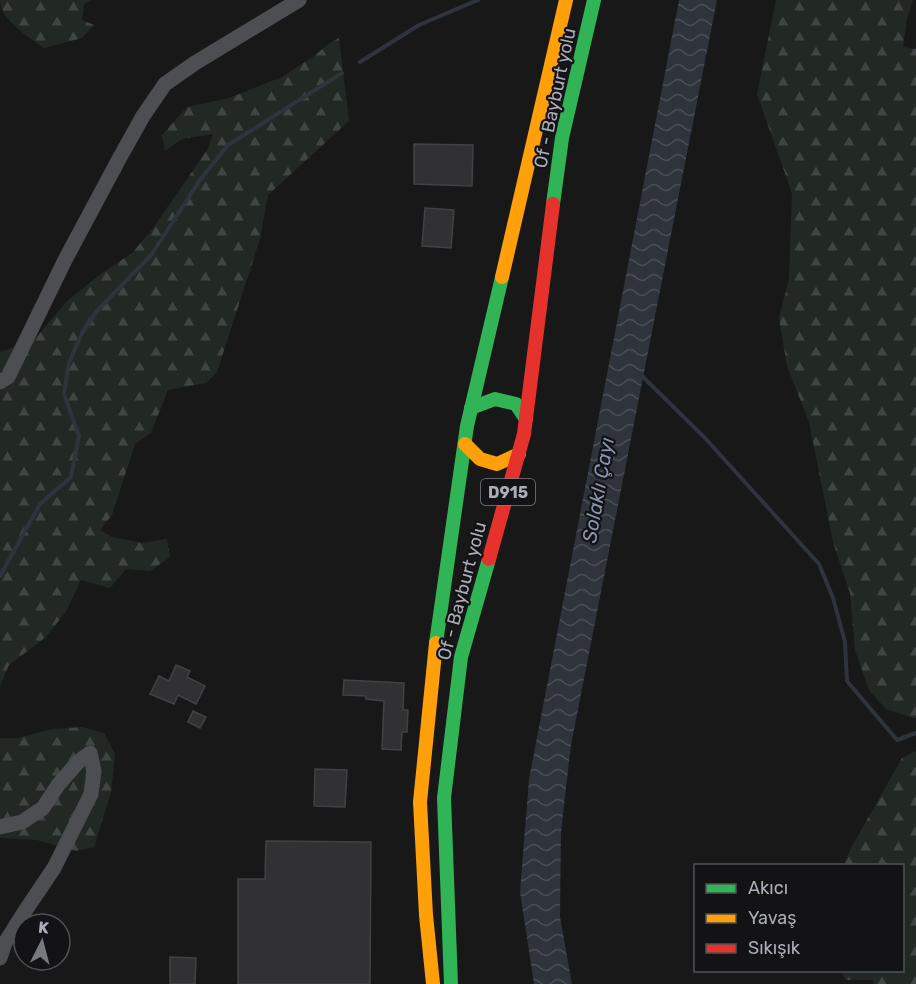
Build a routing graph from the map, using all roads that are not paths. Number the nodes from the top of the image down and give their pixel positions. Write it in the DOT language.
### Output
graph roads {
  1 [pos="299,0"];
  2 [pos="566,0"];
  3 [pos="594,0"];
  4 [pos="0,382"];
  5 [pos="471,408"];
  6 [pos="526,419"];
  7 [pos="465,444"];
  8 [pos="519,454"];
  9 [pos="0,827"];
  10 [pos="0,958"];
  11 [pos="433,984"];
  12 [pos="451,984"];
  1 -- 4 [label="street"];
  2 -- 5 [label="highway, Of - Bayburt yolu / D915"];
  3 -- 6 [label="highway, Of - Bayburt yolu / D915"];
  5 -- 6 [label="highway"];
  5 -- 7 [label="highway, Of - Bayburt yolu / D915"];
  6 -- 8 [label="highway, Of - Bayburt yolu / D915"];
  7 -- 8 [label="highway"];
  7 -- 11 [label="highway, Of - Bayburt yolu / D915"];
  8 -- 12 [label="highway, Of - Bayburt yolu / D915"];
  9 -- 10 [label="street"];
}
